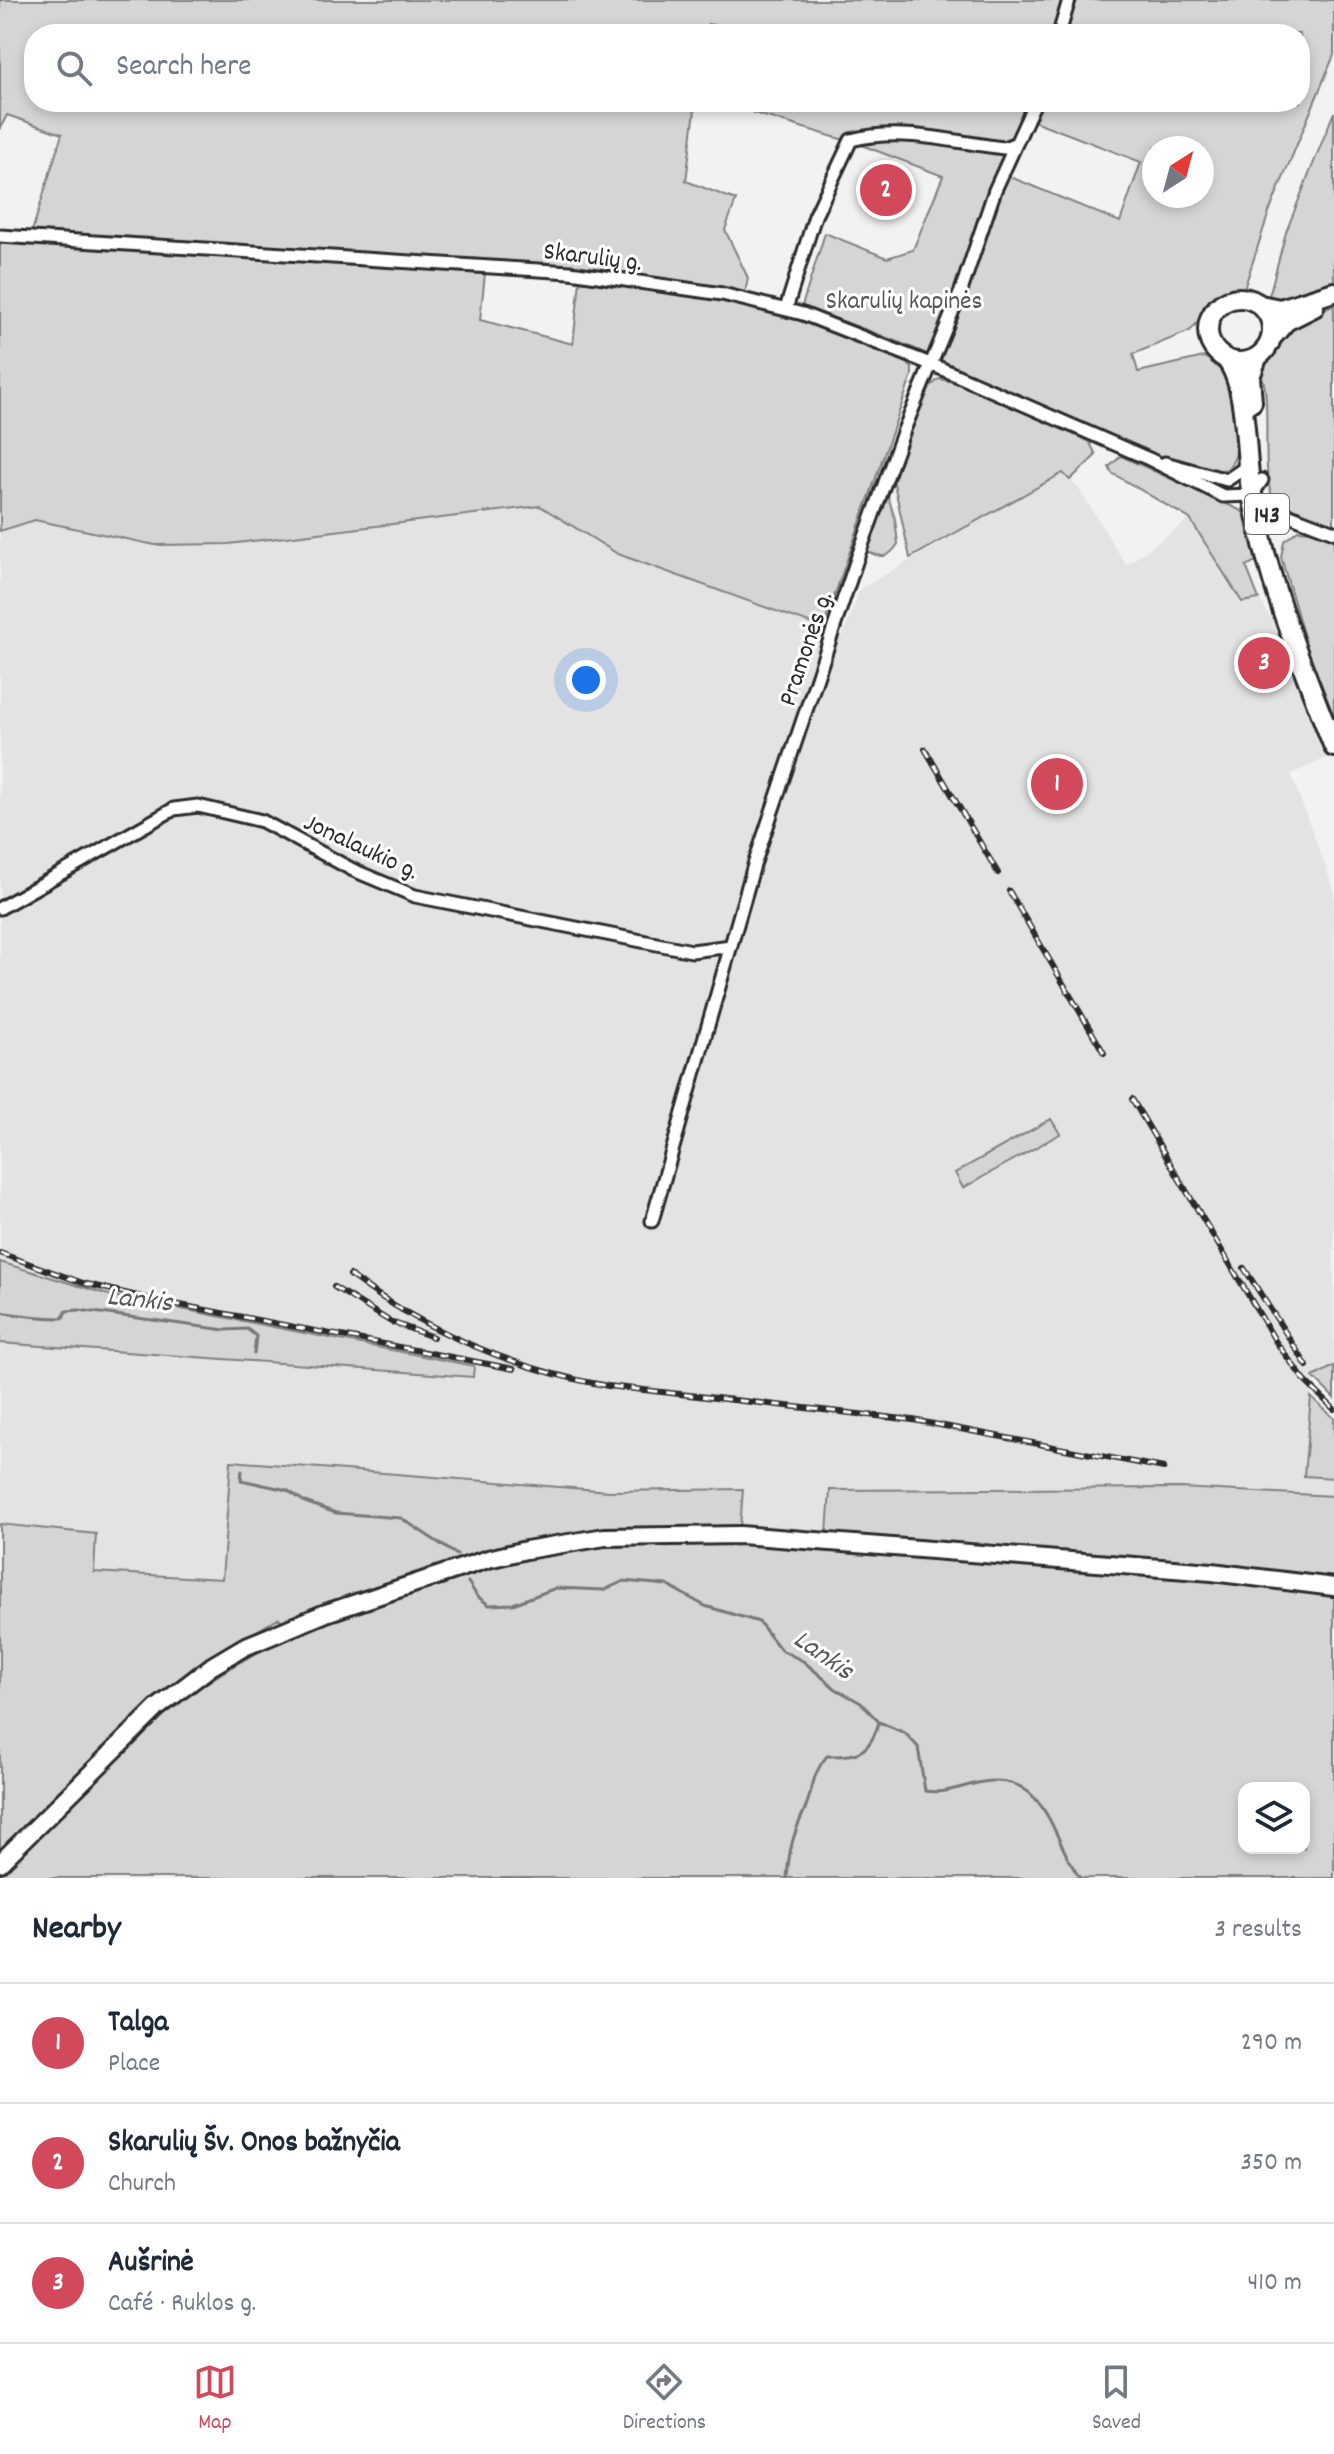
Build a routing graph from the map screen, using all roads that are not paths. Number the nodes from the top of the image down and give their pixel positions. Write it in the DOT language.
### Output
graph roads {
  1 [pos="1069,0"];
  2 [pos="1062,24"];
  3 [pos="1030,112"];
  4 [pos="1014,144"];
  5 [pos="0,236"];
  6 [pos="1334,293"];
  7 [pos="1260,305"];
  8 [pos="786,309"];
  9 [pos="1272,337"];
  10 [pos="1225,358"];
  11 [pos="1257,358"];
  12 [pos="933,365"];
  13 [pos="1149,459"];
  14 [pos="1246,459"];
  15 [pos="1260,494"];
  16 [pos="1334,532"];
  17 [pos="1334,747"];
  18 [pos="0,908"];
  19 [pos="731,946"];
  20 [pos="652,1221"];
  21 [pos="1334,1587"];
  22 [pos="0,1863"];
  1 -- 2 [label="street"];
  3 -- 4 [label="street, Pramonės g."];
  4 -- 8 [label="street"];
  4 -- 12 [label="street, Pramonės g."];
  5 -- 8 [label="street, Skarulių g."];
  6 -- 7 [label="main road, 143"];
  6 -- 9 [label="main road, 143"];
  7 -- 9 [label="main road"];
  7 -- 10 [label="main road, 143"];
  8 -- 12 [label="street, Skarulių g."];
  9 -- 11 [label="main road, 143"];
  10 -- 11 [label="main road"];
  10 -- 14 [label="main road, 143"];
  11 -- 15 [label="main road, 143"];
  12 -- 13 [label="street, Skarulių g."];
  12 -- 19 [label="street, Pramonės g."];
  13 -- 14 [label="street, Skarulių g."];
  13 -- 15 [label="street, Skarulių g."];
  14 -- 15 [label="main road, 143"];
  15 -- 16 [label="street, Skarulių g."];
  15 -- 17 [label="main road, 143"];
  18 -- 19 [label="street, Jonalaukio g."];
  19 -- 20 [label="street, Pramonės g."];
  21 -- 22 [label="main road"];
}
